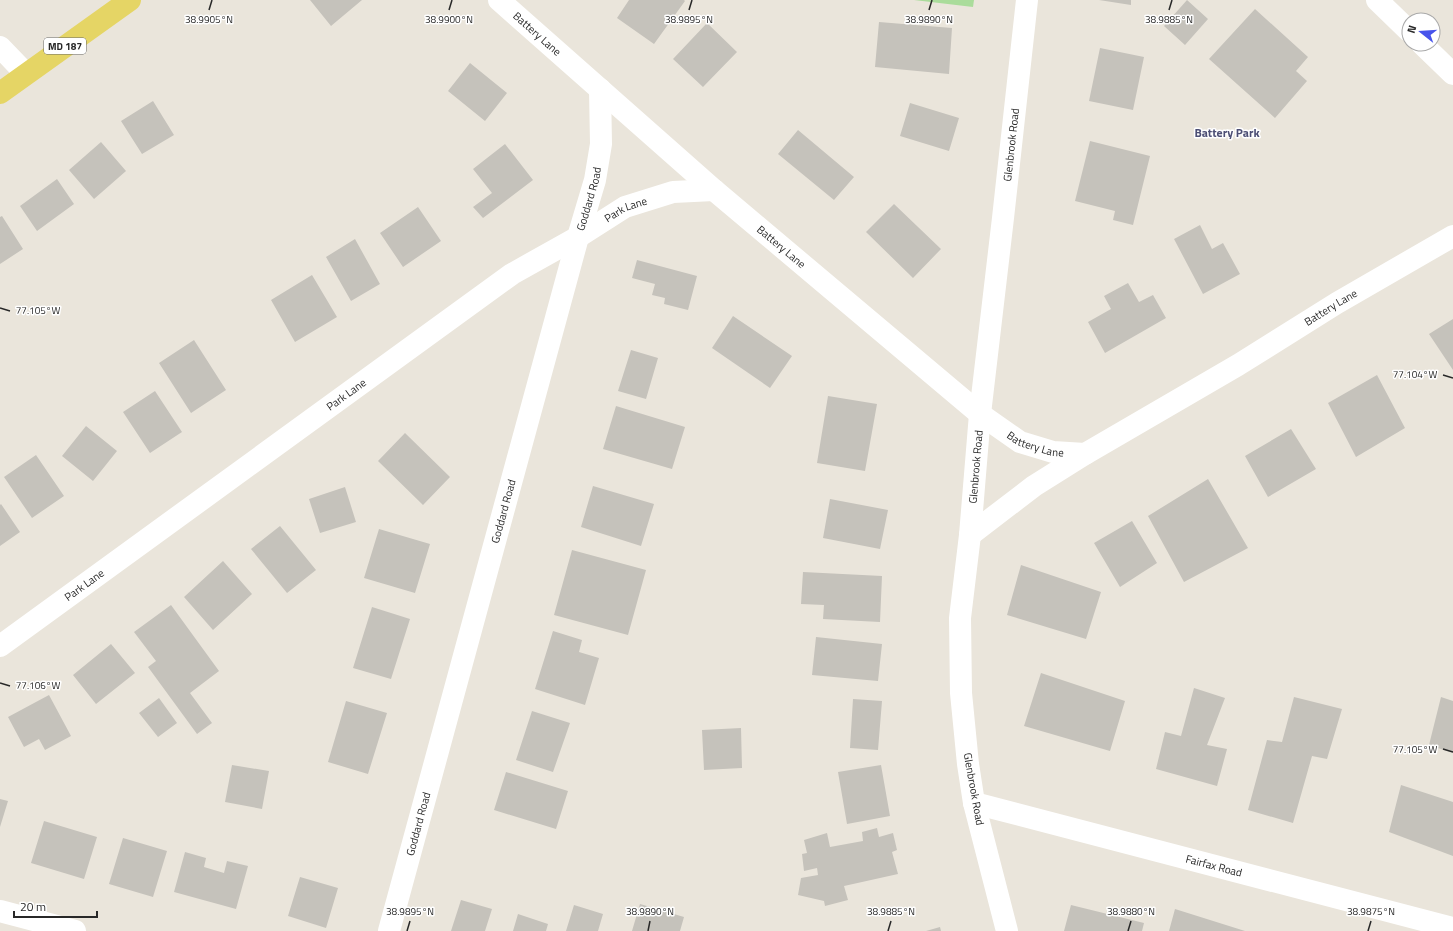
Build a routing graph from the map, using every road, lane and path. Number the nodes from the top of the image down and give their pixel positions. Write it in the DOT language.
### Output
graph roads {
  1 [pos="130,0"];
  2 [pos="499,0"];
  3 [pos="1027,0"];
  4 [pos="1377,0"];
  5 [pos="1401,23"];
  6 [pos="0,47"];
  7 [pos="1430,52"];
  8 [pos="26,74"];
  9 [pos="1453,74"];
  10 [pos="600,89"];
  11 [pos="0,92"];
  12 [pos="714,190"];
  13 [pos="1453,236"];
  14 [pos="578,237"];
  15 [pos="980,414"];
  16 [pos="1085,454"];
  17 [pos="970,534"];
  18 [pos="0,646"];
  19 [pos="974,803"];
  20 [pos="0,910"];
  21 [pos="1453,928"];
  22 [pos="75,931"];
  23 [pos="389,931"];
  24 [pos="1007,931"];
  1 -- 8 [label="main road, MD 187"];
  2 -- 10 [label="street, Battery Lane"];
  3 -- 15 [label="street, Glenbrook Road"];
  4 -- 5 [label="street"];
  6 -- 8 [label="street"];
  7 -- 9 [label="street"];
  8 -- 11 [label="main road, MD 187"];
  10 -- 12 [label="street, Battery Lane"];
  10 -- 14 [label="street, Goddard Road"];
  12 -- 14 [label="street, Park Lane"];
  12 -- 15 [label="street, Battery Lane"];
  13 -- 16 [label="street, Battery Lane"];
  14 -- 18 [label="street, Park Lane"];
  14 -- 23 [label="street, Goddard Road"];
  15 -- 16 [label="street, Battery Lane"];
  15 -- 17 [label="street, Glenbrook Road"];
  16 -- 17 [label="street, Battery Lane"];
  17 -- 19 [label="street, Glenbrook Road"];
  19 -- 21 [label="street, Fairfax Road"];
  19 -- 24 [label="street, Glenbrook Road"];
  20 -- 22 [label="street"];
}
